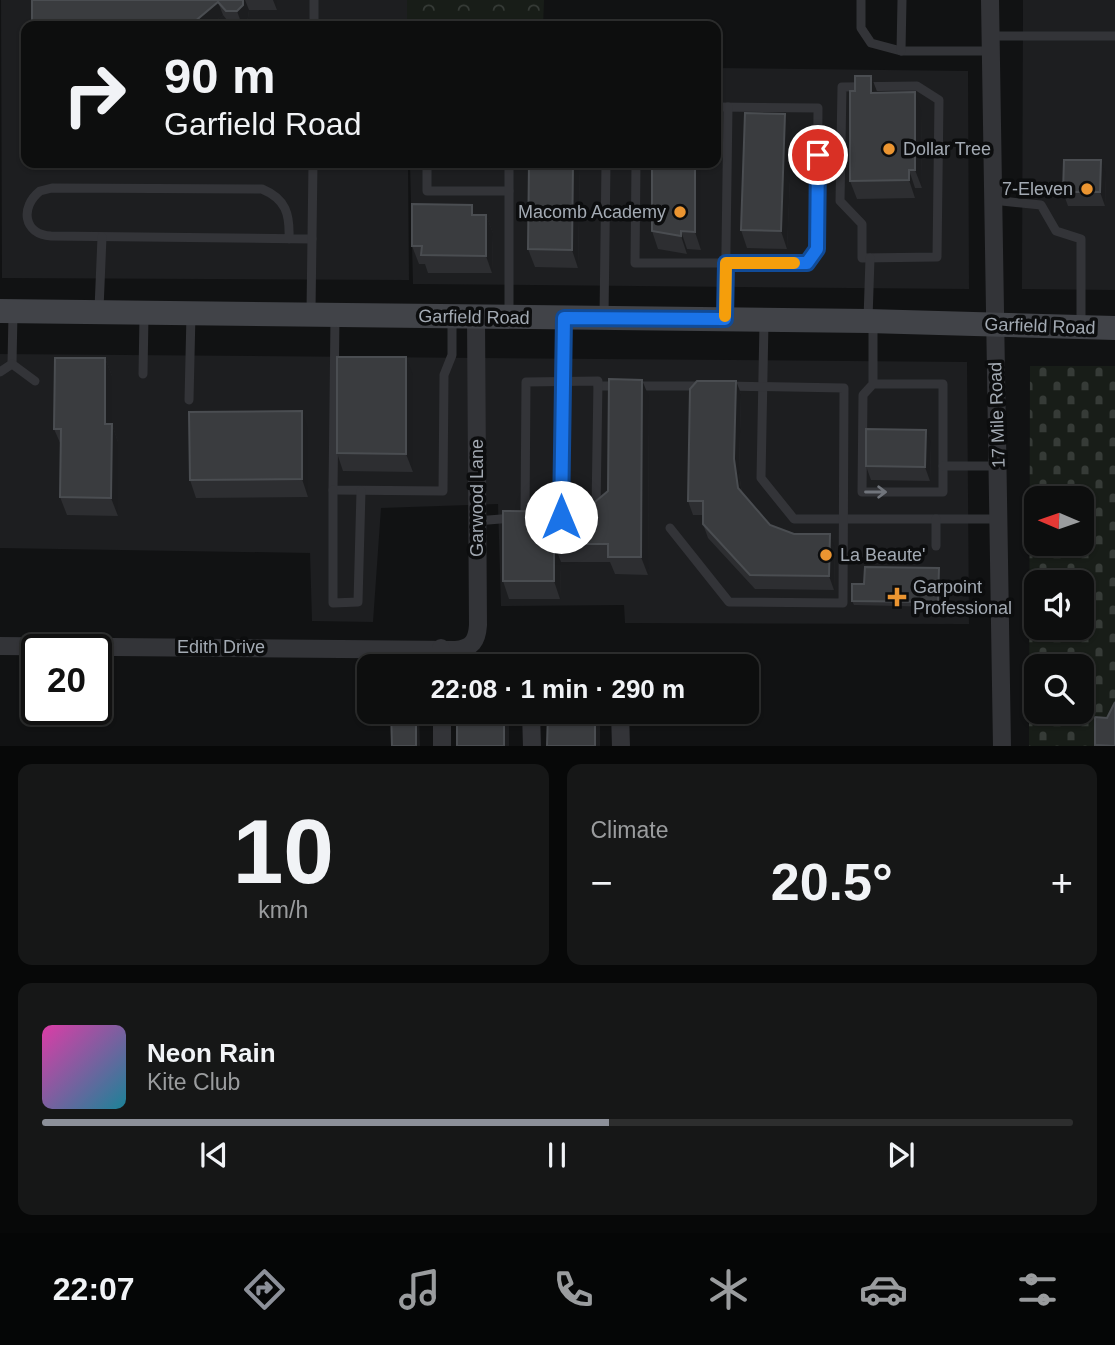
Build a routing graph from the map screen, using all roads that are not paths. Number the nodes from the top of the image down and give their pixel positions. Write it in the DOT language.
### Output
graph roads {
  1 [pos="314,0"];
  2 [pos="861,0"];
  3 [pos="902,0"];
  4 [pos="990,0"];
  5 [pos="314,21"];
  6 [pos="1115,36"];
  7 [pos="991,43"];
  8 [pos="901,51"];
  9 [pos="721,107"];
  10 [pos="728,107"];
  11 [pos="313,168"];
  12 [pos="427,168"];
  13 [pos="509,168"];
  14 [pos="606,168"];
  15 [pos="636,168"];
  16 [pos="509,191"];
  17 [pos="992,200"];
  18 [pos="102,237"];
  19 [pos="289,239"];
  20 [pos="312,239"];
  21 [pos="870,258"];
  22 [pos="726,263"];
  23 [pos="6,311"];
  24 [pos="99,311"];
  25 [pos="144,312"];
  26 [pos="191,313"];
  27 [pos="323,315"];
  28 [pos="464,317"];
  29 [pos="509,317"];
  30 [pos="564,318"];
  31 [pos="604,319"];
  32 [pos="725,319"];
  33 [pos="764,320"];
  34 [pos="871,322"];
  35 [pos="993,324"];
  36 [pos="1081,327"];
  37 [pos="1115,328"];
  38 [pos="12,364"];
  39 [pos="0,372"];
  40 [pos="143,374"];
  41 [pos="35,381"];
  42 [pos="562,382"];
  43 [pos="873,384"];
  44 [pos="598,386"];
  45 [pos="762,387"];
  46 [pos="189,400"];
  47 [pos="943,466"];
  48 [pos="999,466"];
  49 [pos="333,491"];
  50 [pos="361,491"];
  51 [pos="525,517"];
  52 [pos="537,517"];
  53 [pos="549,517"];
  54 [pos="591,517"];
  55 [pos="845,519"];
  56 [pos="936,519"];
  57 [pos="999,519"];
  58 [pos="477,521"];
  59 [pos="670,528"];
  60 [pos="936,546"];
  61 [pos="0,646"];
  62 [pos="442,648"];
  63 [pos="442,654"];
  64 [pos="442,724"];
  65 [pos="531,724"];
  66 [pos="620,724"];
  67 [pos="442,746"];
  68 [pos="531,746"];
  69 [pos="621,746"];
  70 [pos="1002,746"];
  1 -- 5 [label="lane"];
  2 -- 8 [label="lane"];
  3 -- 8 [label="lane"];
  4 -- 7 [label="street, 17 Mile Road"];
  6 -- 7 [label="lane"];
  7 -- 8 [label="lane"];
  7 -- 17 [label="street, 17 Mile Road"];
  9 -- 10 [label="lane"];
  10 -- 22 [label="lane"];
  10 -- 22 [label="lane"];
  11 -- 20 [label="lane"];
  12 -- 16 [label="lane"];
  13 -- 16 [label="lane"];
  14 -- 31 [label="lane"];
  15 -- 22 [label="lane"];
  16 -- 29 [label="lane"];
  17 -- 35 [label="street, 17 Mile Road"];
  17 -- 36 [label="lane"];
  18 -- 19 [label="lane"];
  18 -- 19 [label="lane"];
  18 -- 24 [label="lane"];
  19 -- 20 [label="lane"];
  20 -- 27 [label="lane"];
  21 -- 21 [label="lane"];
  21 -- 34 [label="lane"];
  22 -- 32 [label="lane"];
  23 -- 24 [label="main road, Garfield Road"];
  23 -- 38 [label="lane"];
  24 -- 25 [label="main road, Garfield Road"];
  25 -- 26 [label="main road, Garfield Road"];
  25 -- 40 [label="lane"];
  26 -- 27 [label="main road, Garfield Road"];
  26 -- 46 [label="lane"];
  27 -- 28 [label="main road, Garfield Road"];
  27 -- 49 [label="lane"];
  28 -- 29 [label="main road, Garfield Road"];
  28 -- 50 [label="lane"];
  28 -- 58 [label="street, Garwood Lane"];
  29 -- 30 [label="main road, Garfield Road"];
  30 -- 31 [label="main road, Garfield Road"];
  30 -- 42 [label="lane"];
  31 -- 32 [label="main road, Garfield Road"];
  32 -- 33 [label="main road, Garfield Road"];
  33 -- 34 [label="main road, Garfield Road"];
  33 -- 45 [label="lane"];
  34 -- 35 [label="main road, Garfield Road"];
  34 -- 43 [label="lane"];
  35 -- 36 [label="main road, Garfield Road"];
  35 -- 48 [label="street, 17 Mile Road"];
  36 -- 37 [label="main road, Garfield Road"];
  38 -- 39 [label="lane"];
  38 -- 41 [label="lane"];
  42 -- 44 [label="lane"];
  42 -- 51 [label="lane"];
  42 -- 53 [label="lane"];
  43 -- 47 [label="lane"];
  43 -- 47 [label="lane, one-way"];
  44 -- 45 [label="lane"];
  44 -- 54 [label="lane"];
  45 -- 55 [label="lane"];
  45 -- 55 [label="lane"];
  47 -- 48 [label="lane"];
  48 -- 57 [label="street, 17 Mile Road"];
  49 -- 50 [label="lane"];
  49 -- 50 [label="lane"];
  51 -- 52 [label="lane"];
  51 -- 58 [label="lane"];
  55 -- 56 [label="lane"];
  55 -- 59 [label="lane"];
  56 -- 57 [label="lane"];
  56 -- 60 [label="lane"];
  57 -- 70 [label="street, 17 Mile Road"];
  58 -- 62 [label="street, Garwood Lane"];
  61 -- 62 [label="street, Edith Drive"];
  62 -- 63 [label="street"];
  64 -- 67 [label="street"];
  65 -- 68 [label="street"];
  66 -- 69 [label="street"];
}
